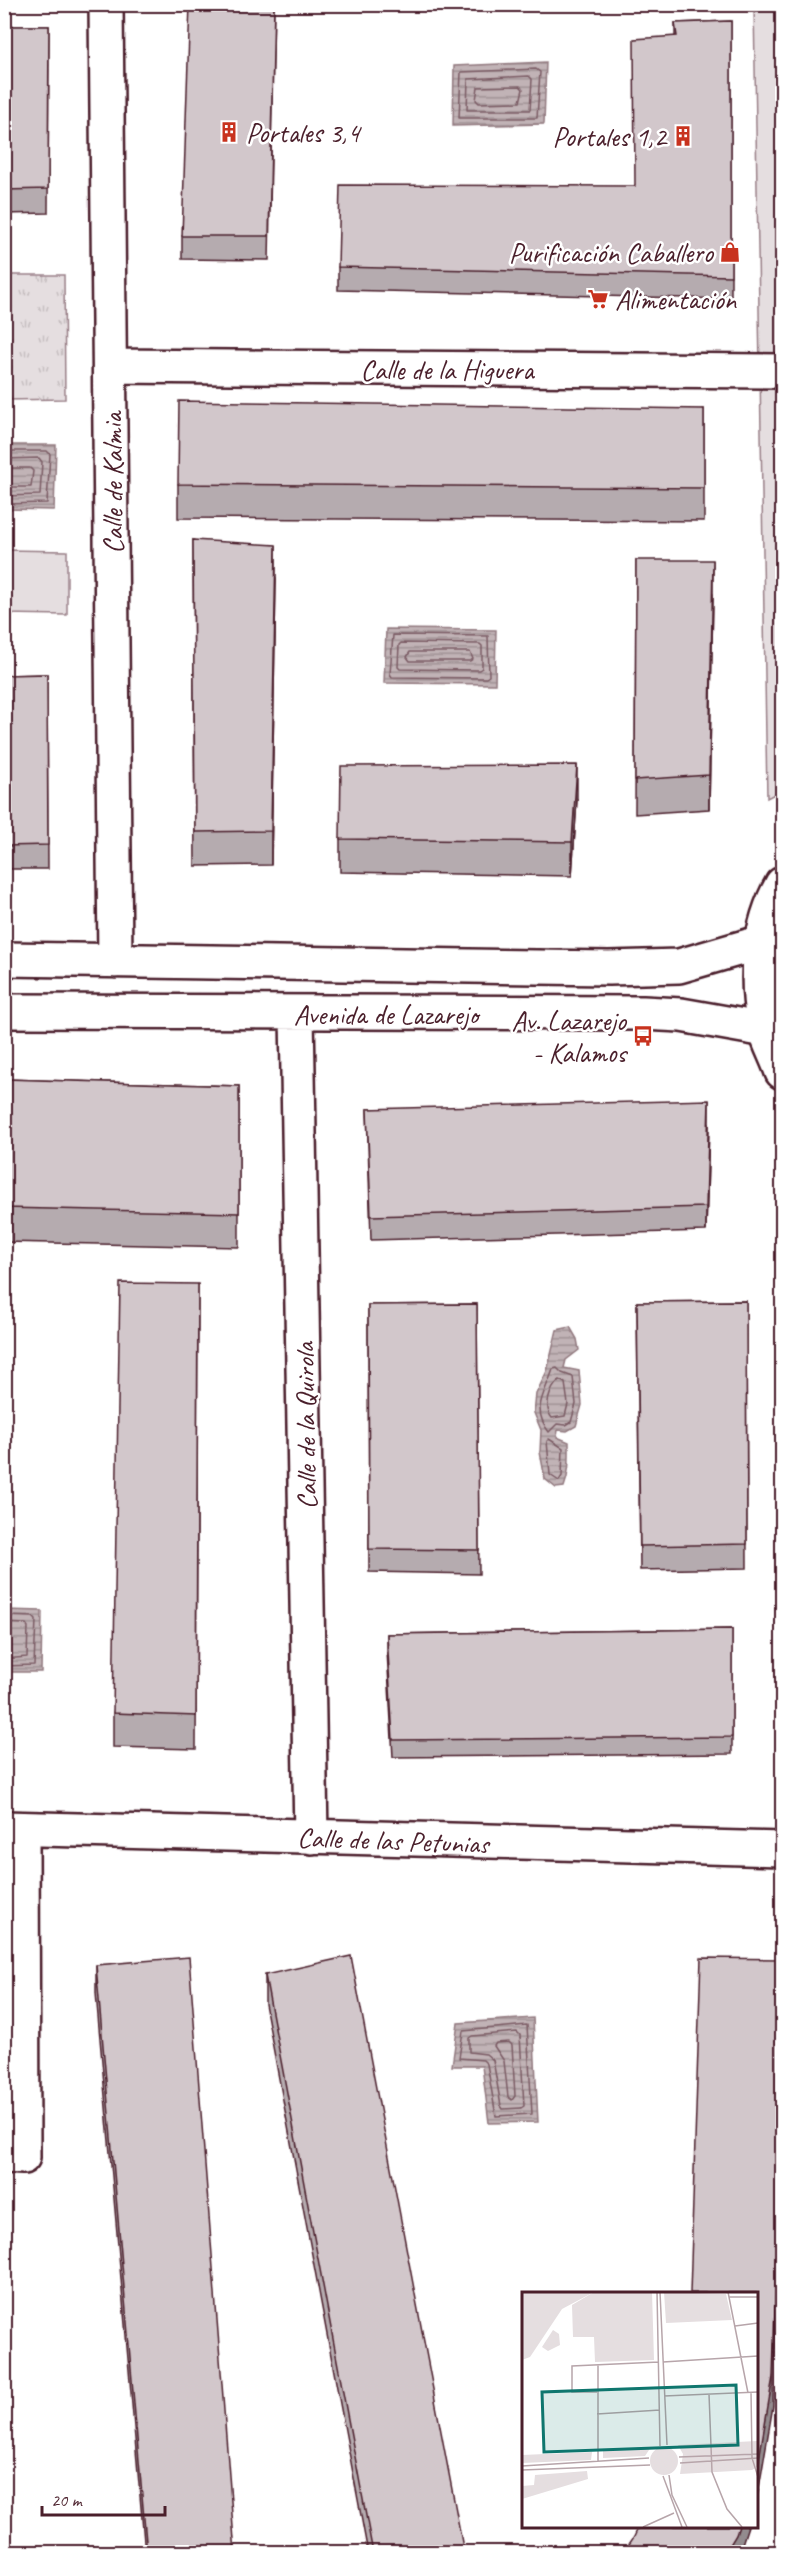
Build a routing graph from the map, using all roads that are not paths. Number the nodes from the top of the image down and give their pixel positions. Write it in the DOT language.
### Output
graph roads {
  1 [pos="106,4"];
  2 [pos="111,366"];
  3 [pos="783,371"];
  4 [pos="783,884"];
  5 [pos="762,942"];
  6 [pos="4,959"];
  7 [pos="115,961"];
  8 [pos="4,1011"];
  9 [pos="297,1014"];
  10 [pos="766,1030"];
  11 [pos="783,1072"];
  12 [pos="13,1829"];
  13 [pos="311,1837"];
  14 [pos="783,1849"];
  15 [pos="14,2156"];
  1 -- 2 [label="street, Calle de Kalmia"];
  2 -- 3 [label="street, Calle de la Higuera"];
  2 -- 7 [label="street, Calle de Kalmia"];
  4 -- 5 [label="street"];
  5 -- 7 [label="street, Avenida de Lazarejo"];
  5 -- 10 [label="street"];
  6 -- 7 [label="street, Avenida de Lazarejo"];
  8 -- 9 [label="street, Avenida de Lazarejo"];
  9 -- 10 [label="street, Avenida de Lazarejo"];
  9 -- 13 [label="street, Calle de la Quirola"];
  10 -- 11 [label="street"];
  12 -- 13 [label="street, Calle de las Petunias"];
  12 -- 15 [label="street"];
  13 -- 14 [label="street, Calle de las Petunias"];
}
